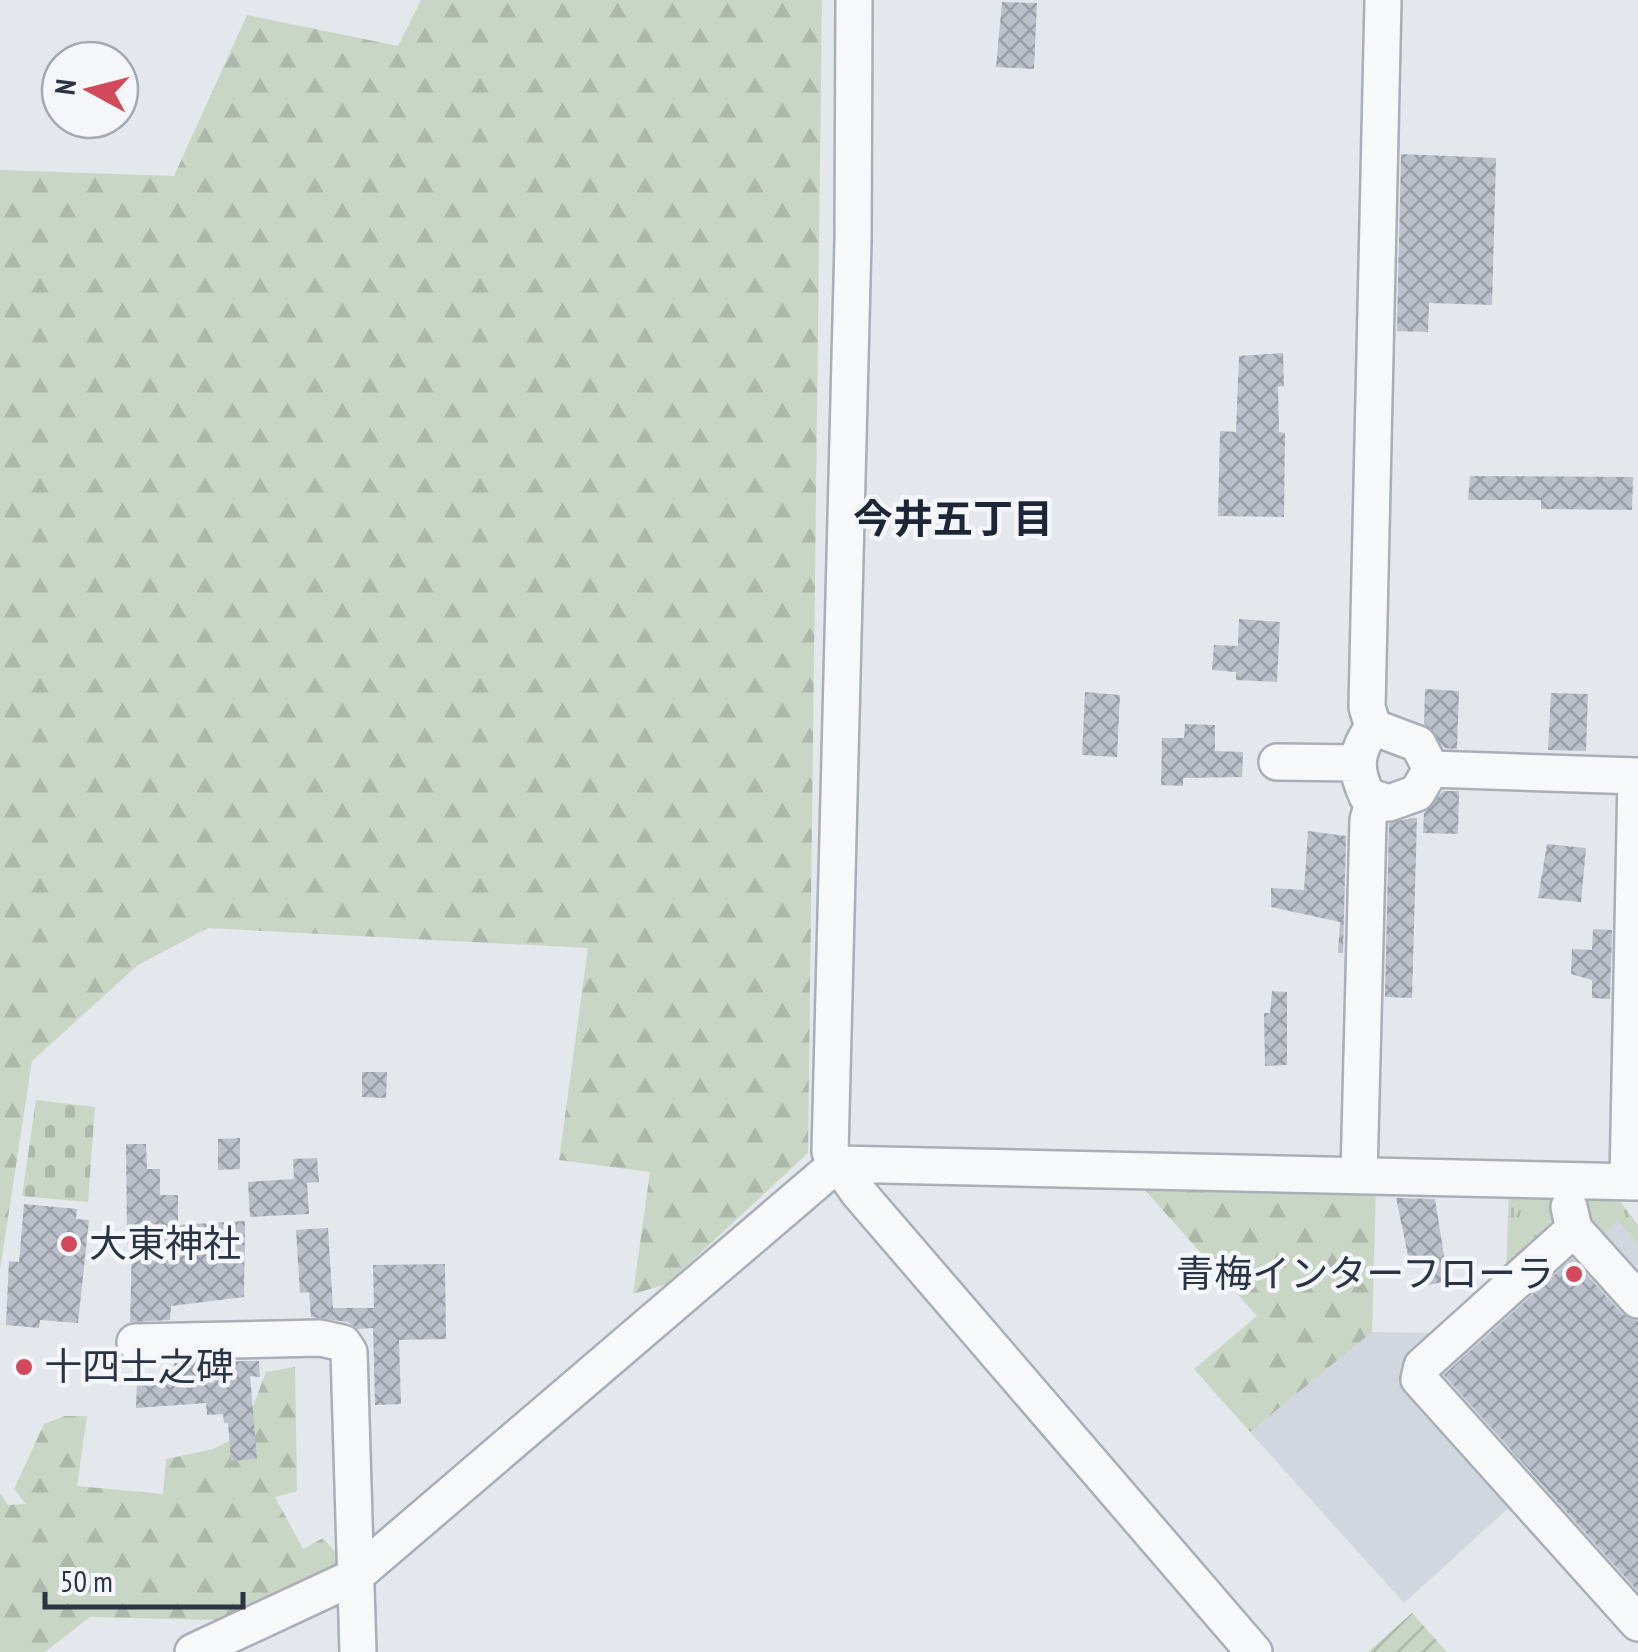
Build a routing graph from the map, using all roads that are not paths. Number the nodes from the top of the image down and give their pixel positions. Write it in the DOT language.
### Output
graph roads {
  1 [pos="854,0"];
  2 [pos="1383,0"];
  3 [pos="1372,727"];
  4 [pos="1277,762"];
  5 [pos="1357,762"];
  6 [pos="1431,769"];
  7 [pos="1637,776"];
  8 [pos="1374,798"];
  9 [pos="836,1164"];
  10 [pos="1359,1175"];
  11 [pos="1570,1180"];
  12 [pos="1633,1182"];
  13 [pos="1574,1229"];
  14 [pos="1638,1300"];
  15 [pos="136,1342"];
  16 [pos="354,1577"];
  17 [pos="1638,1623"];
  18 [pos="193,1652"];
  19 [pos="358,1652"];
  20 [pos="1254,1652"];
  1 -- 9 [label="street"];
  2 -- 3 [label="street"];
  3 -- 5 [label="street"];
  3 -- 6 [label="street"];
  4 -- 5 [label="street"];
  5 -- 8 [label="street"];
  6 -- 7 [label="street"];
  6 -- 8 [label="street"];
  7 -- 12 [label="street"];
  8 -- 10 [label="street"];
  9 -- 10 [label="street"];
  9 -- 16 [label="street"];
  9 -- 20 [label="street"];
  10 -- 11 [label="street"];
  11 -- 12 [label="street"];
  11 -- 13 [label="street"];
  13 -- 14 [label="street"];
  13 -- 17 [label="street"];
  15 -- 16 [label="street"];
  16 -- 18 [label="street"];
  16 -- 19 [label="street"];
}
